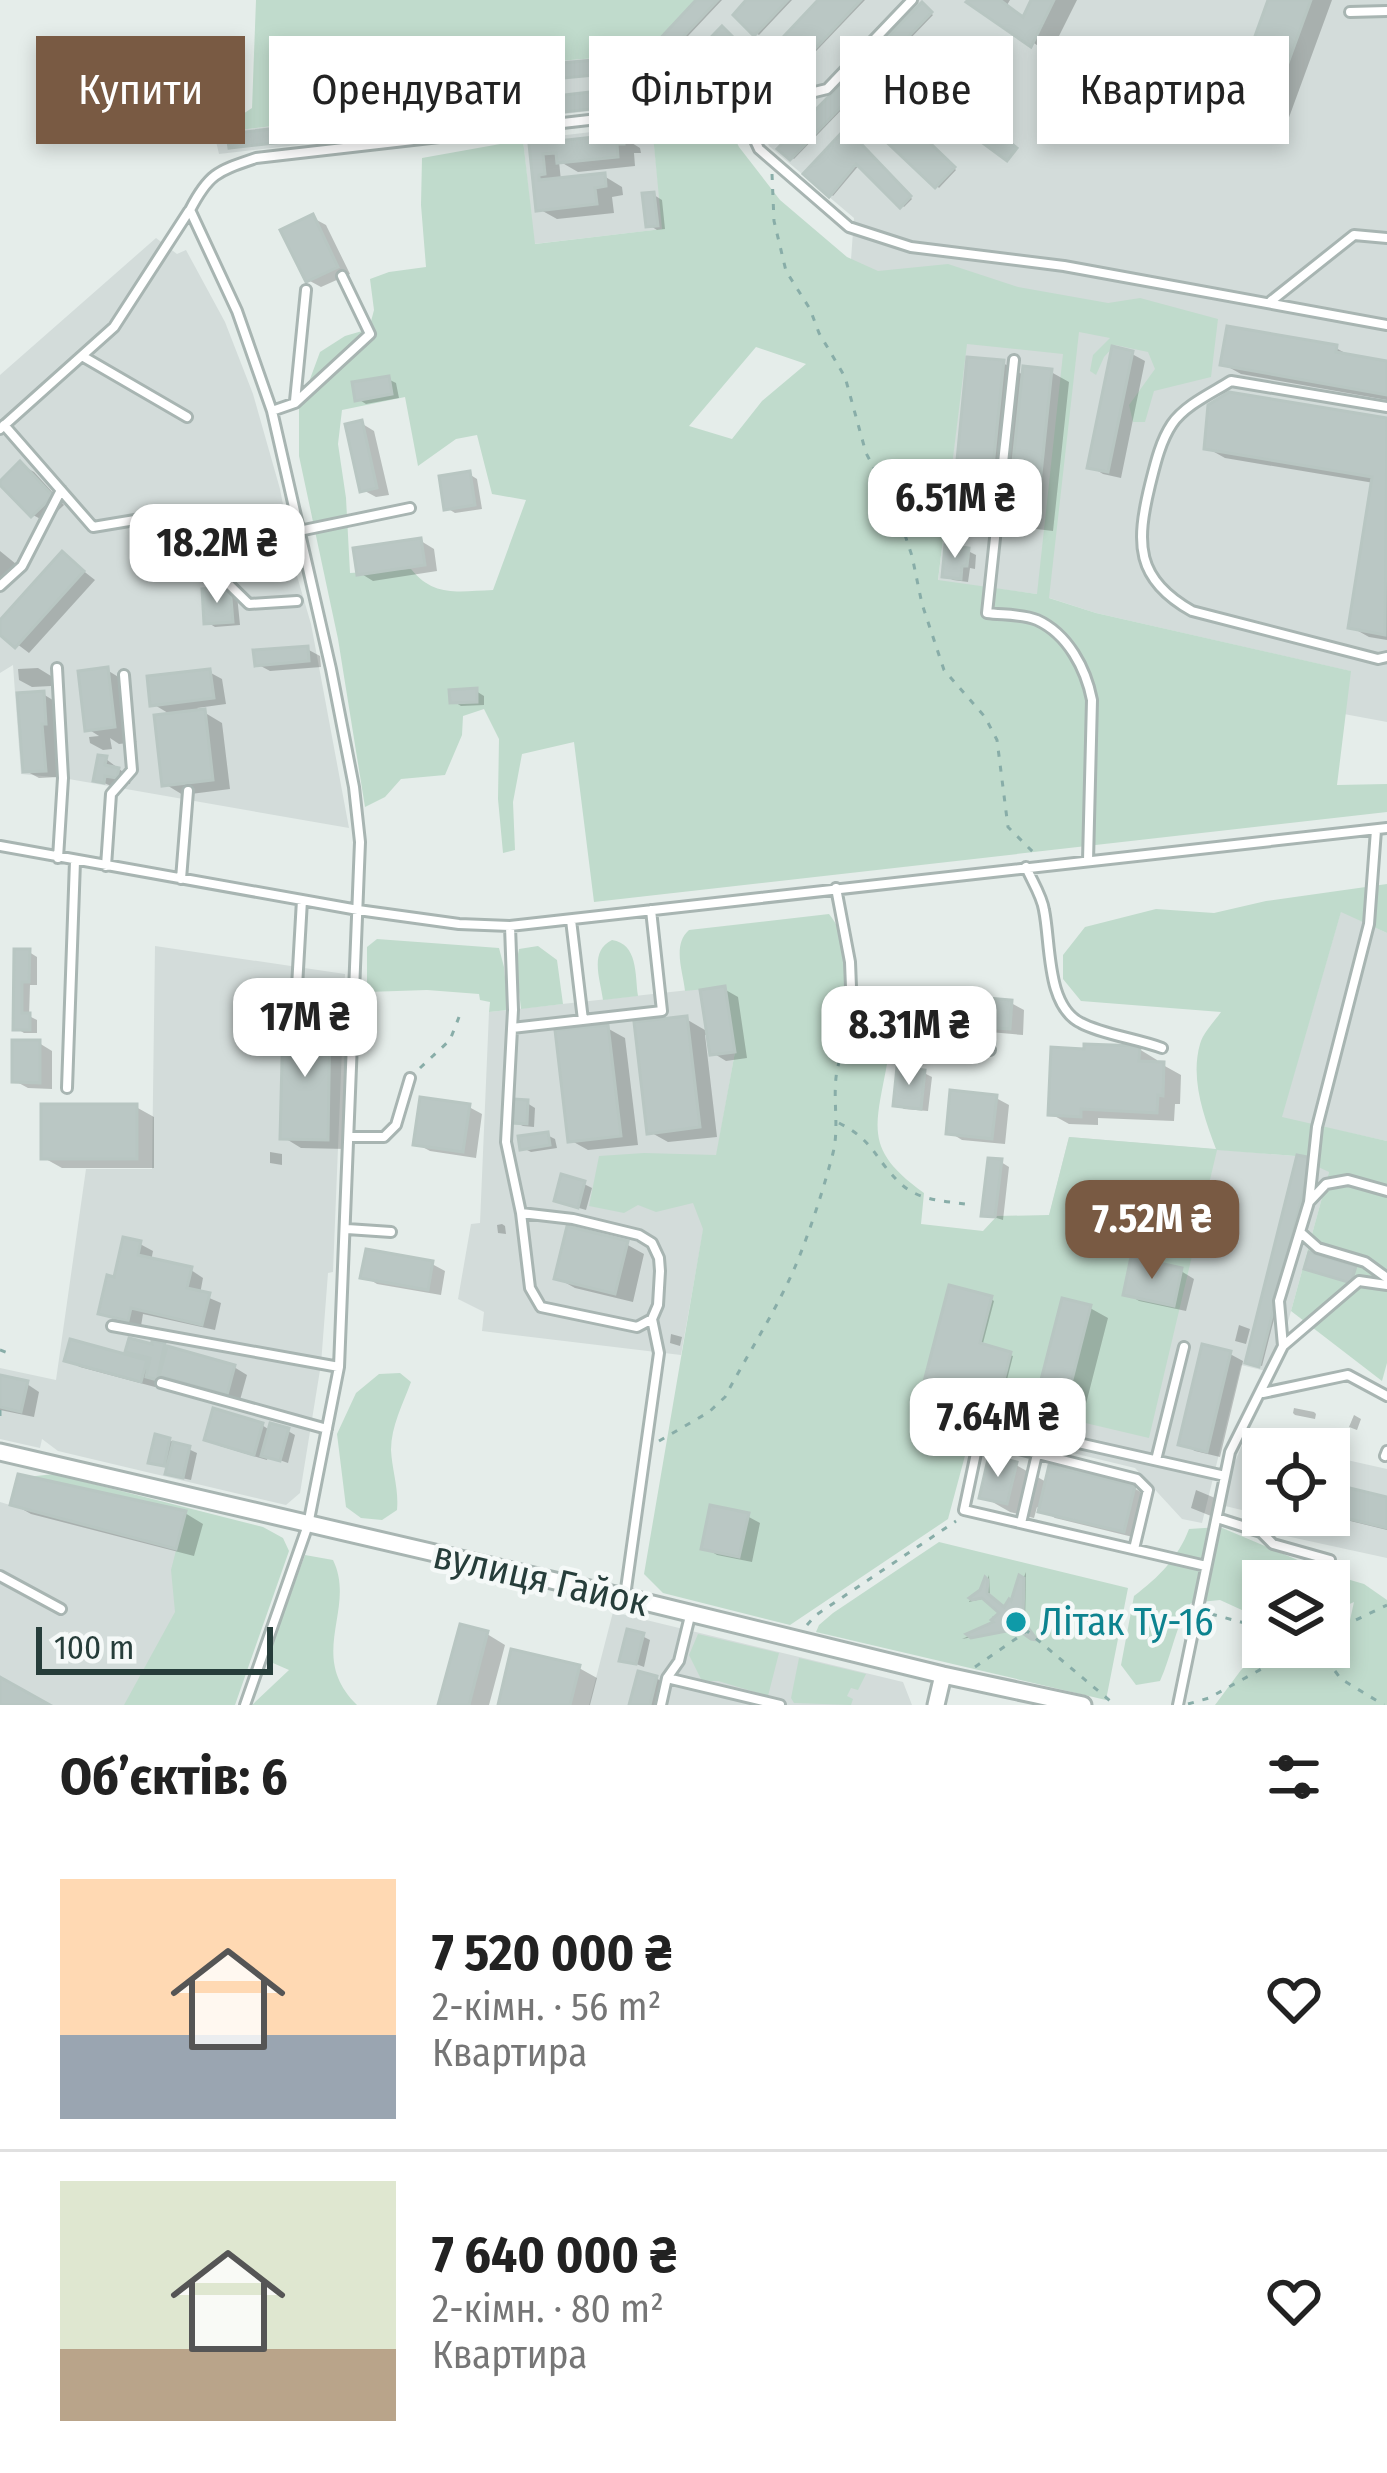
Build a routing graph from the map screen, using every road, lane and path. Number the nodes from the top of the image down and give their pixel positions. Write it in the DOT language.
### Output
graph roads {
  1 [pos="912,0"];
  2 [pos="1387,11"];
  3 [pos="1350,12"];
  4 [pos="816,91"];
  5 [pos="589,119"];
  6 [pos="757,144"];
  7 [pos="772,160"];
  8 [pos="190,210"];
  9 [pos="1387,238"];
  10 [pos="342,276"];
  11 [pos="306,290"];
  12 [pos="1270,302"];
  13 [pos="1387,325"];
  14 [pos="82,356"];
  15 [pos="1015,360"];
  16 [pos="295,403"];
  17 [pos="1387,407"];
  18 [pos="272,411"];
  19 [pos="188,417"];
  20 [pos="2,427"];
  21 [pos="61,490"];
  22 [pos="410,508"];
  23 [pos="299,531"];
  24 [pos="0,586"];
  25 [pos="297,601"];
  26 [pos="1384,660"];
  27 [pos="57,668"];
  28 [pos="124,674"];
  29 [pos="188,790"];
  30 [pos="1382,829"];
  31 [pos="0,846"];
  32 [pos="58,858"];
  33 [pos="1088,860"];
  34 [pos="75,861"];
  35 [pos="1046,865"];
  36 [pos="106,866"];
  37 [pos="1026,867"];
  38 [pos="181,879"];
  39 [pos="836,888"];
  40 [pos="302,900"];
  41 [pos="358,910"];
  42 [pos="651,910"];
  43 [pos="571,920"];
  44 [pos="510,926"];
  45 [pos="296,1004"];
  46 [pos="459,1017"];
  47 [pos="584,1020"];
  48 [pos="512,1028"];
  49 [pos="856,1034"];
  50 [pos="1162,1048"];
  51 [pos="990,1050"];
  52 [pos="410,1078"];
  53 [pos="67,1088"];
  54 [pos="838,1123"];
  55 [pos="350,1137"];
  56 [pos="1387,1191"];
  57 [pos="1309,1202"];
  58 [pos="964,1204"];
  59 [pos="521,1214"];
  60 [pos="346,1229"];
  61 [pos="391,1232"];
  62 [pos="1300,1232"];
  63 [pos="1387,1281"];
  64 [pos="652,1319"];
  65 [pos="112,1326"];
  66 [pos="1283,1346"];
  67 [pos="1184,1347"];
  68 [pos="0,1350"];
  69 [pos="13,1355"];
  70 [pos="339,1367"];
  71 [pos="161,1383"];
  72 [pos="1261,1393"];
  73 [pos="1387,1396"];
  74 [pos="327,1429"];
  75 [pos="1034,1433"];
  76 [pos="647,1447"];
  77 [pos="0,1452"];
  78 [pos="1037,1454"];
  79 [pos="1156,1460"];
  80 [pos="1225,1476"];
  81 [pos="964,1510"];
  82 [pos="1216,1518"];
  83 [pos="1021,1523"];
  84 [pos="308,1525"];
  85 [pos="1134,1550"];
  86 [pos="1330,1560"];
  87 [pos="1207,1566"];
  88 [pos="0,1576"];
  89 [pos="624,1597"];
  90 [pos="1387,1605"];
  91 [pos="61,1610"];
  92 [pos="1197,1611"];
  93 [pos="690,1614"];
  94 [pos="1242,1623"];
  95 [pos="1350,1623"];
  96 [pos="803,1642"];
  97 [pos="1263,1668"];
  98 [pos="1332,1668"];
  99 [pos="951,1677"];
  100 [pos="668,1678"];
  101 [pos="1209,1698"];
  102 [pos="245,1705"];
  103 [pos="661,1705"];
  104 [pos="780,1705"];
  105 [pos="936,1705"];
  106 [pos="1083,1705"];
  107 [pos="1115,1705"];
  108 [pos="1182,1705"];
  109 [pos="1217,1705"];
  110 [pos="1384,1705"];
  1 -- 4 [label="lane"];
  2 -- 3 [label="lane"];
  5 -- 8 [label="lane"];
  6 -- 7 [label="lane"];
  7 -- 12 [label="lane"];
  7 -- 35 [label="path"];
  8 -- 14 [label="lane"];
  8 -- 18 [label="lane"];
  9 -- 12 [label="lane"];
  10 -- 16 [label="lane"];
  11 -- 16 [label="lane"];
  12 -- 13 [label="lane"];
  14 -- 19 [label="lane"];
  14 -- 20 [label="lane"];
  15 -- 33 [label="lane"];
  16 -- 18 [label="lane"];
  17 -- 26 [label="lane"];
  18 -- 23 [label="lane"];
  20 -- 21 [label="lane"];
  21 -- 24 [label="lane"];
  21 -- 25 [label="lane"];
  22 -- 23 [label="lane"];
  23 -- 41 [label="lane"];
  27 -- 32 [label="lane"];
  28 -- 36 [label="lane"];
  29 -- 38 [label="lane"];
  30 -- 33 [label="lane"];
  30 -- 57 [label="lane"];
  31 -- 32 [label="lane"];
  32 -- 34 [label="lane"];
  33 -- 35 [label="lane"];
  34 -- 36 [label="lane"];
  34 -- 53 [label="lane"];
  35 -- 37 [label="lane"];
  36 -- 38 [label="lane"];
  37 -- 39 [label="lane"];
  37 -- 50 [label="lane"];
  38 -- 40 [label="lane"];
  39 -- 42 [label="lane"];
  39 -- 49 [label="lane"];
  40 -- 41 [label="lane"];
  40 -- 45 [label="lane"];
  41 -- 44 [label="lane"];
  41 -- 55 [label="lane"];
  42 -- 43 [label="lane"];
  42 -- 47 [label="lane"];
  43 -- 44 [label="lane"];
  43 -- 47 [label="lane"];
  44 -- 48 [label="lane"];
  46 -- 52 [label="path"];
  47 -- 48 [label="lane"];
  48 -- 59 [label="lane"];
  49 -- 51 [label="lane"];
  49 -- 54 [label="path"];
  52 -- 55 [label="lane"];
  54 -- 58 [label="path"];
  54 -- 76 [label="path"];
  55 -- 60 [label="lane"];
  56 -- 57 [label="lane"];
  57 -- 62 [label="lane"];
  59 -- 64 [label="lane"];
  59 -- 64 [label="lane"];
  60 -- 61 [label="lane"];
  60 -- 70 [label="lane"];
  62 -- 63 [label="lane"];
  62 -- 66 [label="lane"];
  63 -- 66 [label="lane"];
  64 -- 76 [label="lane"];
  65 -- 70 [label="lane"];
  66 -- 72 [label="lane"];
  67 -- 79 [label="lane"];
  68 -- 69 [label="path"];
  70 -- 74 [label="lane"];
  71 -- 74 [label="lane"];
  72 -- 73 [label="lane"];
  72 -- 80 [label="lane"];
  74 -- 84 [label="lane"];
  75 -- 79 [label="lane"];
  76 -- 89 [label="lane"];
  77 -- 84 [label="street, вулиця Гайок"];
  78 -- 81 [label="lane"];
  78 -- 83 [label="lane"];
  78 -- 85 [label="lane"];
  79 -- 80 [label="lane"];
  80 -- 82 [label="lane"];
  81 -- 83 [label="lane"];
  81 -- 96 [label="path"];
  82 -- 86 [label="lane"];
  82 -- 87 [label="lane"];
  83 -- 85 [label="lane"];
  84 -- 89 [label="street, вулиця Гайок"];
  84 -- 102 [label="lane"];
  85 -- 87 [label="lane"];
  87 -- 92 [label="lane"];
  88 -- 91 [label="lane"];
  89 -- 93 [label="street, вулиця Гайок"];
  90 -- 95 [label="path"];
  92 -- 94 [label="path"];
  92 -- 108 [label="lane"];
  93 -- 96 [label="street, вулиця Гайок"];
  93 -- 100 [label="lane"];
  96 -- 99 [label="street, вулиця Гайок"];
  97 -- 101 [label="path"];
  98 -- 110 [label="path"];
  99 -- 105 [label="street"];
  99 -- 106 [label="street, вулиця Гайок"];
  99 -- 107 [label="path"];
  100 -- 103 [label="lane"];
  100 -- 104 [label="lane"];
  101 -- 108 [label="path"];
  101 -- 109 [label="path"];
}
